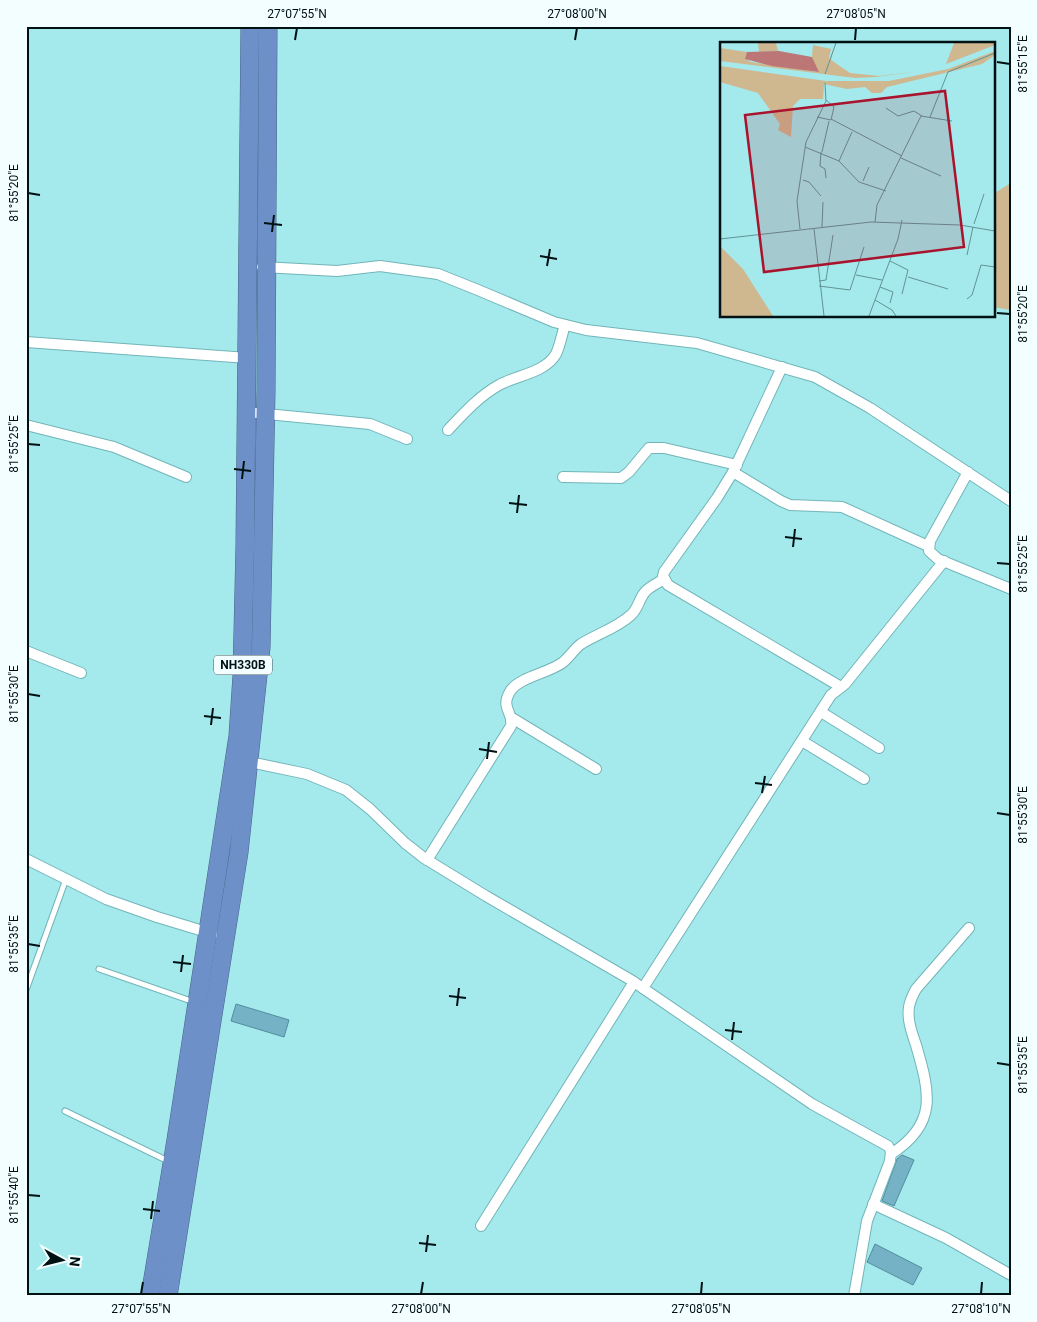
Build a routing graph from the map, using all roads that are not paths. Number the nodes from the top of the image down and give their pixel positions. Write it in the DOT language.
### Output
graph roads {
  1 [pos="250,26"];
  2 [pos="268,26"];
  3 [pos="249,266"];
  4 [pos="266,267"];
  5 [pos="566,325"];
  6 [pos="26,342"];
  7 [pos="248,358"];
  8 [pos="782,367"];
  9 [pos="247,412"];
  10 [pos="265,413"];
  11 [pos="26,425"];
  12 [pos="448,430"];
  13 [pos="407,439"];
  14 [pos="735,468"];
  15 [pos="968,472"];
  16 [pos="186,477"];
  17 [pos="563,477"];
  18 [pos="1011,501"];
  19 [pos="928,546"];
  20 [pos="944,562"];
  21 [pos="664,579"];
  22 [pos="1011,589"];
  23 [pos="26,651"];
  24 [pos="81,673"];
  25 [pos="841,686"];
  26 [pos="821,712"];
  27 [pos="512,718"];
  28 [pos="802,741"];
  29 [pos="879,748"];
  30 [pos="242,761"];
  31 [pos="596,769"];
  32 [pos="864,779"];
  33 [pos="26,859"];
  34 [pos="427,860"];
  35 [pos="66,879"];
  36 [pos="969,928"];
  37 [pos="208,932"];
  38 [pos="226,938"];
  39 [pos="99,969"];
  40 [pos="634,982"];
  41 [pos="643,988"];
  42 [pos="26,990"];
  43 [pos="197,1003"];
  44 [pos="65,1111"];
  45 [pos="891,1154"];
  46 [pos="172,1163"];
  47 [pos="874,1204"];
  48 [pos="481,1226"];
  49 [pos="1011,1275"];
  50 [pos="150,1296"];
  51 [pos="168,1296"];
  52 [pos="854,1296"];
  1 -- 3 [label="highway, NH330B"];
  2 -- 4 [label="highway, NH330B"];
  3 -- 4 [label="street"];
  3 -- 7 [label="highway, NH330B"];
  4 -- 5 [label="street"];
  4 -- 10 [label="highway, NH330B"];
  5 -- 8 [label="street"];
  5 -- 12 [label="street"];
  6 -- 7 [label="street"];
  7 -- 9 [label="highway, NH330B"];
  8 -- 14 [label="street"];
  8 -- 15 [label="street"];
  9 -- 10 [label="street"];
  9 -- 30 [label="highway, NH330B"];
  10 -- 13 [label="street"];
  10 -- 30 [label="highway, NH330B"];
  11 -- 16 [label="street"];
  14 -- 17 [label="street"];
  14 -- 19 [label="street"];
  14 -- 21 [label="street"];
  15 -- 18 [label="street"];
  15 -- 19 [label="street"];
  19 -- 20 [label="street"];
  20 -- 22 [label="street"];
  20 -- 25 [label="street"];
  21 -- 25 [label="street"];
  21 -- 27 [label="street"];
  23 -- 24 [label="street"];
  25 -- 26 [label="street"];
  26 -- 28 [label="street"];
  26 -- 29 [label="street"];
  27 -- 31 [label="street"];
  27 -- 34 [label="street"];
  28 -- 32 [label="street"];
  28 -- 41 [label="street"];
  30 -- 34 [label="street"];
  30 -- 37 [label="highway, NH330B"];
  30 -- 38 [label="highway, NH330B"];
  33 -- 35 [label="street"];
  34 -- 40 [label="street"];
  35 -- 37 [label="street"];
  35 -- 42 [label="lane"];
  36 -- 45 [label="street"];
  37 -- 38 [label="street"];
  37 -- 43 [label="highway, NH330B"];
  38 -- 51 [label="highway, NH330B"];
  39 -- 43 [label="lane"];
  40 -- 41 [label="street"];
  40 -- 48 [label="street"];
  41 -- 45 [label="street"];
  43 -- 46 [label="highway, NH330B"];
  44 -- 46 [label="lane"];
  45 -- 47 [label="street"];
  46 -- 50 [label="highway, NH330B"];
  47 -- 49 [label="street"];
  47 -- 52 [label="street"];
}
